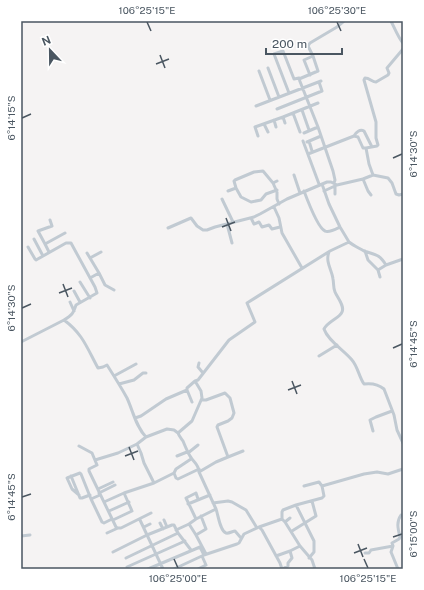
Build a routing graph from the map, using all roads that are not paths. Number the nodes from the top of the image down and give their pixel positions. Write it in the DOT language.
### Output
graph roads {
  1 [pos="344,21"];
  2 [pos="391,21"];
  3 [pos="403,43"];
  4 [pos="403,49"];
  5 [pos="313,56"];
  6 [pos="268,68"];
  7 [pos="259,71"];
  8 [pos="310,75"];
  9 [pos="299,80"];
  10 [pos="302,88"];
  11 [pos="289,93"];
  12 [pos="279,97"];
  13 [pos="306,98"];
  14 [pos="270,100"];
  15 [pos="318,103"];
  16 [pos="256,106"];
  17 [pos="310,106"];
  18 [pos="277,109"];
  19 [pos="302,110"];
  20 [pos="293,113"];
  21 [pos="283,117"];
  22 [pos="274,120"];
  23 [pos="285,123"];
  24 [pos="264,124"];
  25 [pos="276,127"];
  26 [pos="318,127"];
  27 [pos="309,130"];
  28 [pos="268,132"];
  29 [pos="258,136"];
  30 [pos="321,136"];
  31 [pos="354,136"];
  32 [pos="307,141"];
  33 [pos="325,147"];
  34 [pos="372,147"];
  35 [pos="366,148"];
  36 [pos="312,151"];
  37 [pos="308,154"];
  38 [pos="294,175"];
  39 [pos="373,175"];
  40 [pos="363,180"];
  41 [pos="278,181"];
  42 [pos="273,183"];
  43 [pos="321,184"];
  44 [pos="335,185"];
  45 [pos="236,188"];
  46 [pos="277,190"];
  47 [pos="324,191"];
  48 [pos="228,192"];
  49 [pos="302,192"];
  50 [pos="335,194"];
  51 [pos="403,194"];
  52 [pos="371,195"];
  53 [pos="222,199"];
  54 [pos="279,204"];
  55 [pos="274,206"];
  56 [pos="251,218"];
  57 [pos="50,220"];
  58 [pos="233,222"];
  59 [pos="227,224"];
  60 [pos="280,227"];
  61 [pos="340,227"];
  62 [pos="168,228"];
  63 [pos="65,233"];
  64 [pos="34,239"];
  65 [pos="349,242"];
  66 [pos="232,243"];
  67 [pos="45,244"];
  68 [pos="28,247"];
  69 [pos="365,251"];
  70 [pos="49,252"];
  71 [pos="101,252"];
  72 [pos="330,252"];
  73 [pos="87,253"];
  74 [pos="43,256"];
  75 [pos="90,258"];
  76 [pos="403,259"];
  77 [pos="386,265"];
  78 [pos="302,268"];
  79 [pos="378,270"];
  80 [pos="99,273"];
  81 [pos="380,277"];
  82 [pos="90,278"];
  83 [pos="80,282"];
  84 [pos="105,285"];
  85 [pos="114,290"];
  86 [pos="74,291"];
  87 [pos="108,291"];
  88 [pos="90,298"];
  89 [pos="70,302"];
  90 [pos="80,302"];
  91 [pos="74,311"];
  92 [pos="64,320"];
  93 [pos="21,342"];
  94 [pos="337,345"];
  95 [pos="319,356"];
  96 [pos="199,363"];
  97 [pos="136,364"];
  98 [pos="146,373"];
  99 [pos="203,373"];
  100 [pos="114,376"];
  101 [pos="195,381"];
  102 [pos="119,384"];
  103 [pos="187,390"];
  104 [pos="201,400"];
  105 [pos="192,402"];
  106 [pos="392,411"];
  107 [pos="135,418"];
  108 [pos="373,431"];
  109 [pos="178,433"];
  110 [pos="146,438"];
  111 [pos="403,443"];
  112 [pos="137,444"];
  113 [pos="198,445"];
  114 [pos="79,446"];
  115 [pos="243,451"];
  116 [pos="187,452"];
  117 [pos="178,456"];
  118 [pos="228,457"];
  119 [pos="191,459"];
  120 [pos="95,460"];
  121 [pos="403,469"];
  122 [pos="199,470"];
  123 [pos="174,473"];
  124 [pos="71,476"];
  125 [pos="154,483"];
  126 [pos="114,484"];
  127 [pos="304,486"];
  128 [pos="322,486"];
  129 [pos="76,487"];
  130 [pos="72,488"];
  131 [pos="99,492"];
  132 [pos="124,493"];
  133 [pos="79,495"];
  134 [pos="210,495"];
  135 [pos="91,497"];
  136 [pos="198,499"];
  137 [pos="312,501"];
  138 [pos="104,502"];
  139 [pos="129,502"];
  140 [pos="213,503"];
  141 [pos="188,504"];
  142 [pos="296,505"];
  143 [pos="216,509"];
  144 [pos="108,512"];
  145 [pos="151,513"];
  146 [pos="401,515"];
  147 [pos="201,516"];
  148 [pos="290,518"];
  149 [pos="139,519"];
  150 [pos="196,519"];
  151 [pos="282,519"];
  152 [pos="113,520"];
  153 [pos="164,520"];
  154 [pos="285,522"];
  155 [pos="160,523"];
  156 [pos="306,523"];
  157 [pos="150,524"];
  158 [pos="189,524"];
  159 [pos="144,527"];
  160 [pos="167,527"];
  161 [pos="258,527"];
  162 [pos="118,528"];
  163 [pos="163,529"];
  164 [pos="292,531"];
  165 [pos="177,532"];
  166 [pos="107,533"];
  167 [pos="30,535"];
  168 [pos="196,535"];
  169 [pos="21,536"];
  170 [pos="147,536"];
  171 [pos="241,538"];
  172 [pos="399,539"];
  173 [pos="185,541"];
  174 [pos="403,541"];
  175 [pos="152,546"];
  176 [pos="300,546"];
  177 [pos="393,546"];
  178 [pos="191,550"];
  179 [pos="113,552"];
  180 [pos="290,552"];
  181 [pos="365,553"];
  182 [pos="156,555"];
  183 [pos="204,555"];
  184 [pos="276,556"];
  185 [pos="126,558"];
  186 [pos="309,558"];
  187 [pos="160,564"];
  188 [pos="206,565"];
  189 [pos="127,568"];
  190 [pos="148,569"];
  191 [pos="163,569"];
  192 [pos="174,569"];
  193 [pos="198,569"];
  194 [pos="206,569"];
  195 [pos="282,569"];
  196 [pos="315,569"];
  197 [pos="398,569"];
  1 -- 5 [label="street"];
  2 -- 3 [label="street"];
  4 -- 34 [label="street"];
  5 -- 8 [label="street"];
  5 -- 8 [label="street"];
  6 -- 12 [label="street"];
  7 -- 14 [label="street"];
  8 -- 9 [label="street"];
  9 -- 10 [label="street"];
  9 -- 11 [label="street"];
  10 -- 11 [label="street"];
  10 -- 13 [label="street"];
  10 -- 13 [label="street"];
  11 -- 12 [label="street"];
  12 -- 14 [label="street"];
  13 -- 17 [label="street"];
  13 -- 18 [label="street"];
  14 -- 16 [label="street"];
  15 -- 17 [label="street"];
  17 -- 19 [label="street"];
  17 -- 26 [label="street"];
  19 -- 20 [label="street"];
  19 -- 27 [label="street"];
  20 -- 21 [label="street"];
  20 -- 27 [label="street"];
  21 -- 22 [label="street"];
  21 -- 23 [label="street"];
  22 -- 24 [label="street"];
  22 -- 25 [label="street"];
  24 -- 28 [label="street"];
  24 -- 29 [label="street"];
  26 -- 27 [label="street"];
  26 -- 30 [label="street"];
  30 -- 32 [label="street"];
  30 -- 33 [label="street"];
  31 -- 33 [label="street"];
  31 -- 34 [label="street"];
  31 -- 35 [label="street"];
  32 -- 36 [label="street"];
  32 -- 37 [label="street"];
  33 -- 37 [label="street"];
  33 -- 44 [label="street"];
  34 -- 35 [label="street"];
  35 -- 39 [label="street"];
  37 -- 43 [label="street"];
  38 -- 49 [label="street"];
  39 -- 40 [label="street"];
  39 -- 51 [label="street"];
  40 -- 44 [label="street"];
  40 -- 52 [label="street"];
  41 -- 42 [label="street"];
  42 -- 45 [label="street"];
  42 -- 46 [label="street"];
  43 -- 44 [label="street"];
  43 -- 47 [label="street"];
  43 -- 49 [label="street"];
  44 -- 47 [label="street"];
  44 -- 50 [label="street"];
  45 -- 46 [label="street"];
  45 -- 48 [label="street"];
  46 -- 54 [label="street"];
  47 -- 61 [label="street"];
  49 -- 54 [label="street"];
  49 -- 61 [label="street"];
  53 -- 58 [label="street"];
  54 -- 55 [label="street"];
  55 -- 56 [label="street"];
  55 -- 60 [label="street"];
  56 -- 58 [label="street"];
  56 -- 60 [label="street"];
  57 -- 67 [label="street"];
  58 -- 59 [label="street"];
  59 -- 62 [label="street"];
  59 -- 66 [label="street"];
  60 -- 78 [label="street"];
  61 -- 65 [label="street"];
  63 -- 67 [label="street"];
  64 -- 74 [label="street"];
  65 -- 69 [label="street"];
  65 -- 72 [label="street"];
  67 -- 70 [label="street"];
  68 -- 74 [label="street"];
  69 -- 77 [label="street"];
  69 -- 79 [label="street"];
  70 -- 74 [label="street"];
  70 -- 82 [label="street"];
  71 -- 75 [label="street"];
  72 -- 78 [label="street"];
  72 -- 94 [label="street"];
  73 -- 75 [label="street"];
  75 -- 80 [label="street"];
  76 -- 77 [label="street"];
  77 -- 79 [label="street"];
  78 -- 99 [label="street"];
  79 -- 81 [label="street"];
  80 -- 82 [label="street"];
  80 -- 84 [label="street"];
  82 -- 88 [label="street"];
  83 -- 88 [label="street"];
  84 -- 85 [label="street"];
  84 -- 87 [label="street"];
  86 -- 90 [label="street"];
  88 -- 90 [label="street"];
  89 -- 91 [label="street"];
  90 -- 91 [label="street"];
  91 -- 92 [label="street"];
  92 -- 93 [label="street"];
  92 -- 100 [label="street"];
  94 -- 95 [label="street"];
  94 -- 106 [label="street"];
  96 -- 99 [label="street"];
  97 -- 100 [label="street"];
  98 -- 102 [label="street"];
  99 -- 101 [label="street"];
  100 -- 102 [label="street"];
  101 -- 103 [label="street"];
  101 -- 104 [label="street"];
  102 -- 107 [label="street"];
  103 -- 105 [label="street"];
  103 -- 107 [label="street"];
  104 -- 109 [label="street"];
  104 -- 118 [label="street"];
  106 -- 108 [label="street"];
  106 -- 111 [label="street"];
  107 -- 110 [label="street"];
  109 -- 110 [label="street"];
  109 -- 116 [label="street"];
  110 -- 112 [label="street"];
  112 -- 120 [label="street"];
  112 -- 125 [label="street"];
  113 -- 116 [label="street"];
  114 -- 120 [label="street"];
  115 -- 118 [label="street"];
  116 -- 117 [label="street"];
  116 -- 119 [label="street"];
  118 -- 122 [label="street"];
  119 -- 122 [label="street"];
  119 -- 123 [label="street"];
  120 -- 131 [label="street"];
  121 -- 128 [label="street"];
  122 -- 123 [label="street"];
  122 -- 134 [label="street"];
  123 -- 125 [label="street"];
  124 -- 129 [label="street"];
  124 -- 130 [label="street"];
  124 -- 135 [label="street"];
  125 -- 132 [label="street"];
  126 -- 131 [label="street"];
  127 -- 128 [label="street"];
  128 -- 137 [label="street"];
  129 -- 130 [label="street"];
  129 -- 133 [label="street"];
  130 -- 133 [label="street"];
  131 -- 135 [label="street"];
  131 -- 138 [label="street"];
  132 -- 138 [label="street"];
  132 -- 139 [label="street"];
  133 -- 135 [label="street"];
  134 -- 136 [label="street"];
  134 -- 140 [label="street"];
  135 -- 152 [label="street"];
  136 -- 141 [label="street"];
  136 -- 141 [label="street"];
  137 -- 142 [label="street"];
  137 -- 156 [label="street"];
  138 -- 144 [label="street"];
  139 -- 144 [label="street"];
  139 -- 152 [label="street"];
  140 -- 143 [label="street"];
  140 -- 161 [label="street"];
  141 -- 150 [label="street"];
  142 -- 151 [label="street"];
  142 -- 156 [label="street"];
  143 -- 147 [label="street"];
  143 -- 171 [label="street"];
  144 -- 152 [label="street"];
  145 -- 149 [label="street"];
  146 -- 172 [label="street"];
  147 -- 150 [label="street"];
  147 -- 168 [label="street"];
  148 -- 154 [label="street"];
  149 -- 159 [label="street"];
  149 -- 162 [label="street"];
  150 -- 158 [label="street"];
  151 -- 154 [label="street"];
  151 -- 161 [label="street"];
  152 -- 162 [label="street"];
  153 -- 160 [label="street"];
  154 -- 164 [label="street"];
  155 -- 163 [label="street"];
  156 -- 164 [label="street"];
  156 -- 186 [label="street"];
  157 -- 159 [label="street"];
  158 -- 165 [label="street"];
  158 -- 168 [label="street"];
  159 -- 170 [label="street"];
  160 -- 163 [label="street"];
  160 -- 165 [label="street"];
  161 -- 171 [label="street"];
  161 -- 184 [label="street"];
  162 -- 166 [label="street"];
  163 -- 170 [label="street"];
  164 -- 176 [label="street"];
  165 -- 173 [label="street"];
  165 -- 175 [label="street"];
  167 -- 169 [label="street"];
  168 -- 183 [label="street"];
  170 -- 175 [label="street"];
  170 -- 179 [label="street"];
  171 -- 183 [label="street"];
  172 -- 174 [label="street"];
  172 -- 177 [label="street"];
  173 -- 178 [label="street"];
  173 -- 182 [label="street"];
  175 -- 182 [label="street"];
  175 -- 185 [label="street"];
  176 -- 180 [label="street"];
  176 -- 186 [label="street"];
  177 -- 181 [label="street"];
  177 -- 197 [label="street"];
  178 -- 183 [label="street"];
  178 -- 187 [label="street"];
  180 -- 184 [label="street"];
  180 -- 195 [label="street"];
  182 -- 187 [label="street"];
  182 -- 189 [label="street"];
  183 -- 188 [label="street"];
  183 -- 192 [label="street"];
  184 -- 195 [label="street"];
  186 -- 196 [label="street"];
  187 -- 190 [label="street"];
  187 -- 191 [label="street"];
  188 -- 193 [label="street"];
  188 -- 194 [label="street"];
}
